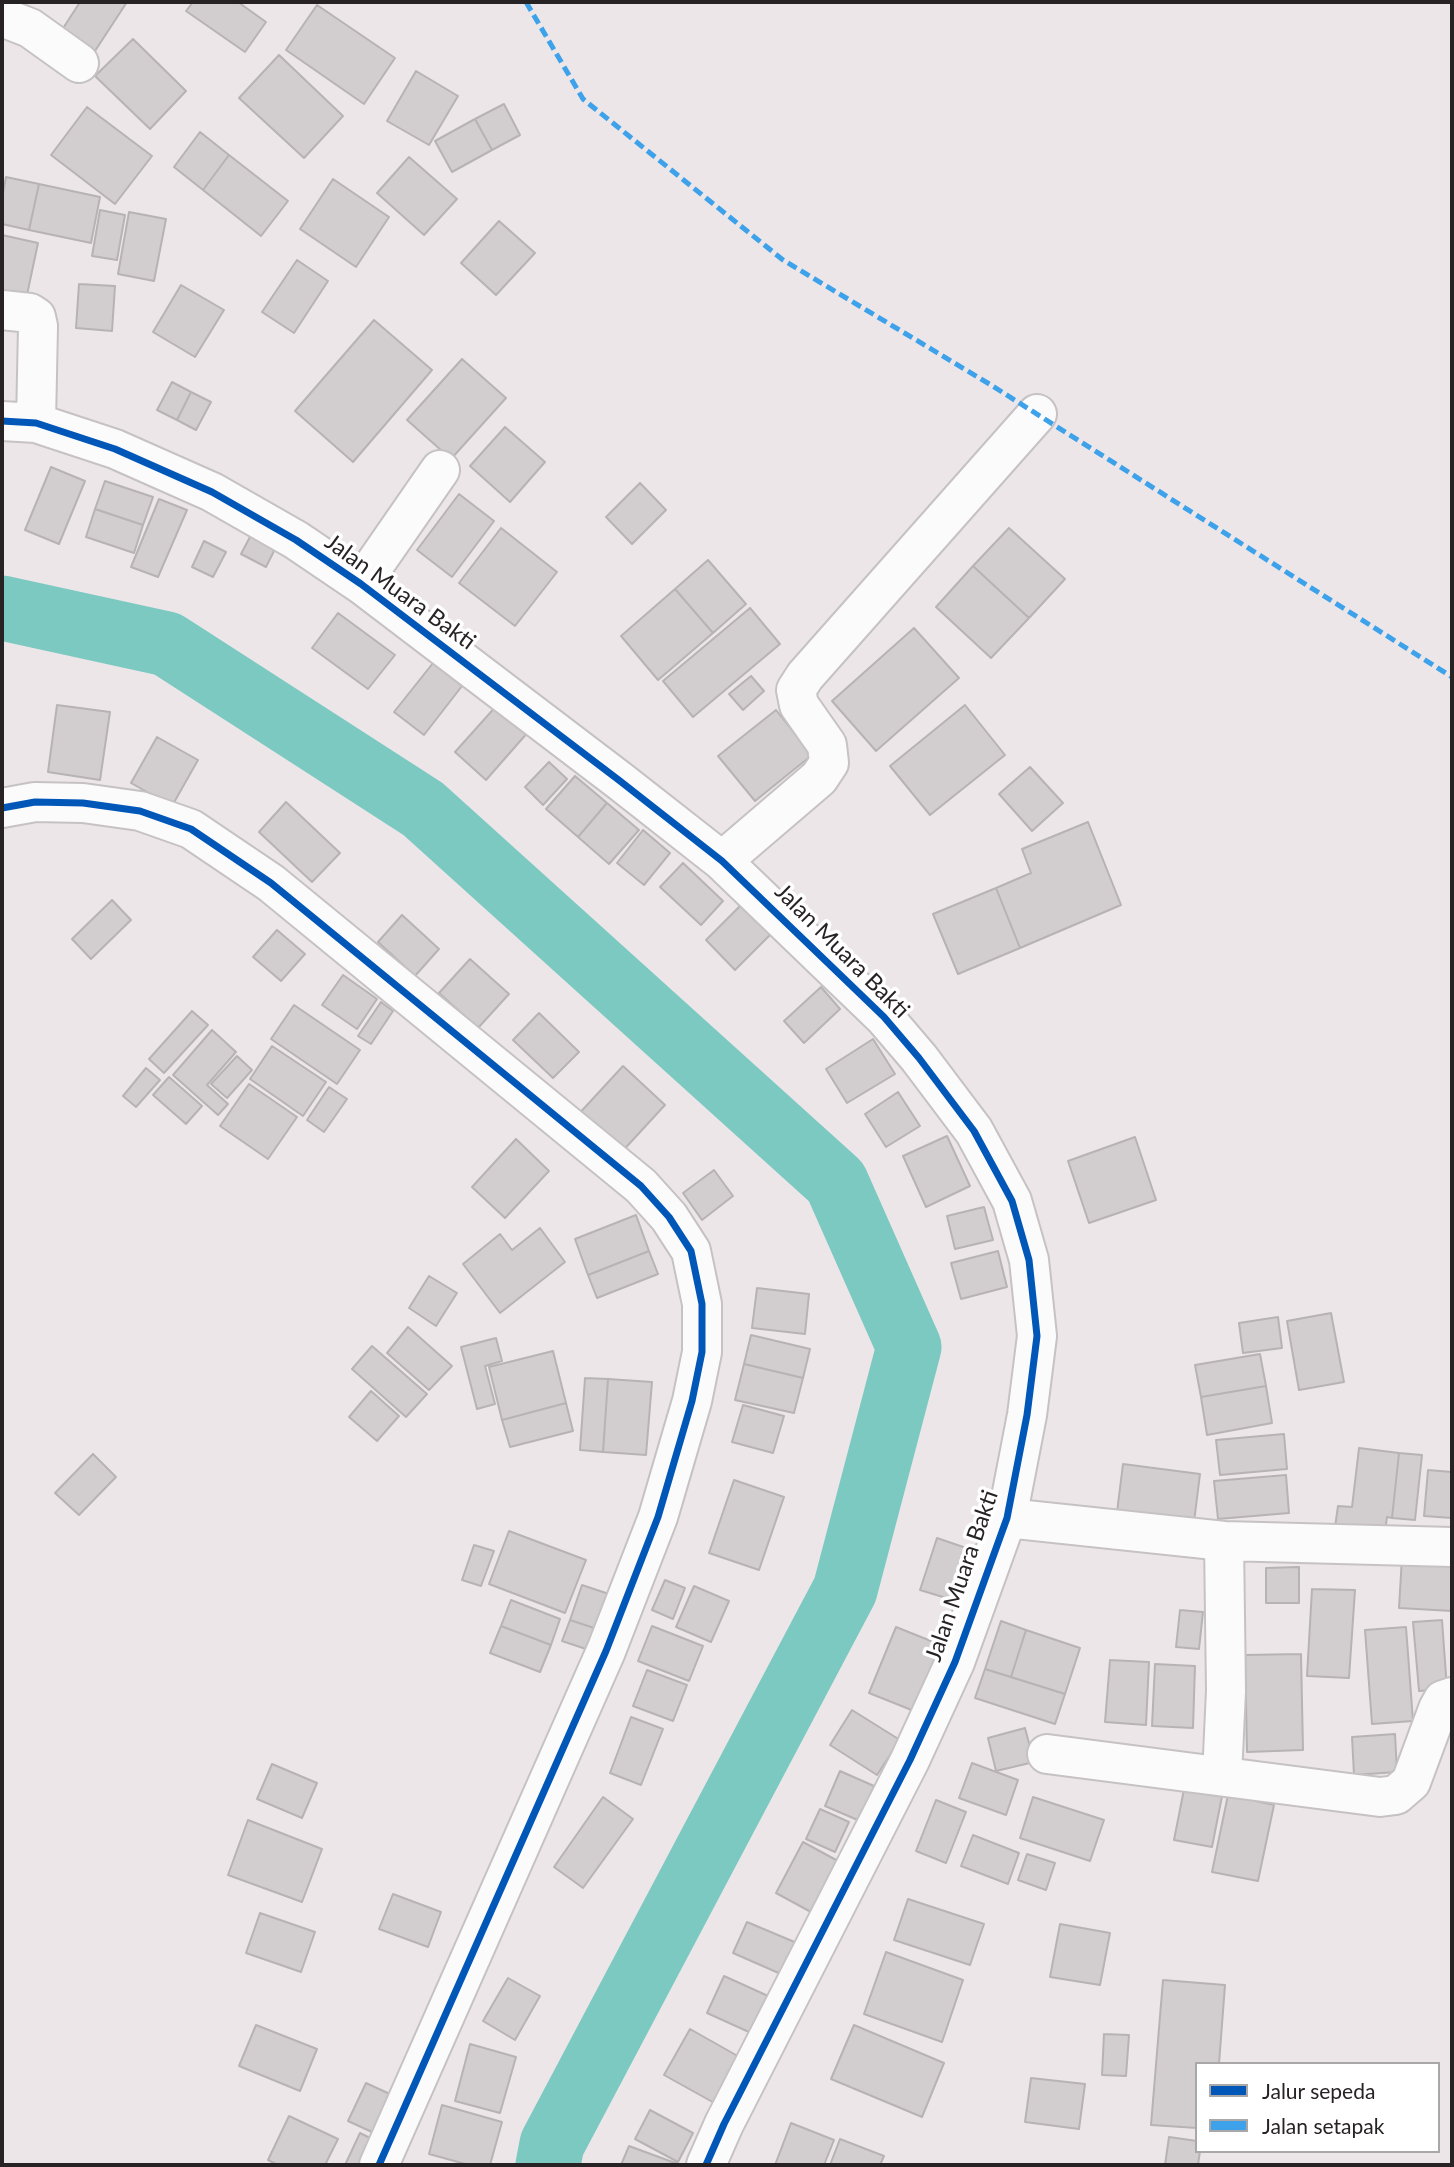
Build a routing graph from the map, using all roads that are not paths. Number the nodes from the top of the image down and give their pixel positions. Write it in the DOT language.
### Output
graph roads {
  1 [pos="25,15"];
  2 [pos="79,63"];
  3 [pos="2,310"];
  4 [pos="1037,414"];
  5 [pos="19,422"];
  6 [pos="440,470"];
  7 [pos="361,584"];
  8 [pos="2,808"];
  9 [pos="722,861"];
  10 [pos="1007,1518"];
  11 [pos="1224,1541"];
  12 [pos="1452,1547"];
  13 [pos="1452,1697"];
  14 [pos="1048,1754"];
  15 [pos="1222,1776"];
  16 [pos="379,2165"];
  17 [pos="706,2165"];
  1 -- 2 [label="street"];
  3 -- 5 [label="street"];
  4 -- 9 [label="street"];
  5 -- 7 [label="street, Jalan Muara Bakti"];
  6 -- 7 [label="street"];
  7 -- 9 [label="street, Jalan Muara Bakti"];
  8 -- 16 [label="street"];
  9 -- 10 [label="street, Jalan Muara Bakti"];
  10 -- 11 [label="street"];
  10 -- 17 [label="street, Jalan Muara Bakti"];
  11 -- 12 [label="street"];
  11 -- 15 [label="street"];
  13 -- 15 [label="street"];
  14 -- 15 [label="street"];
}
